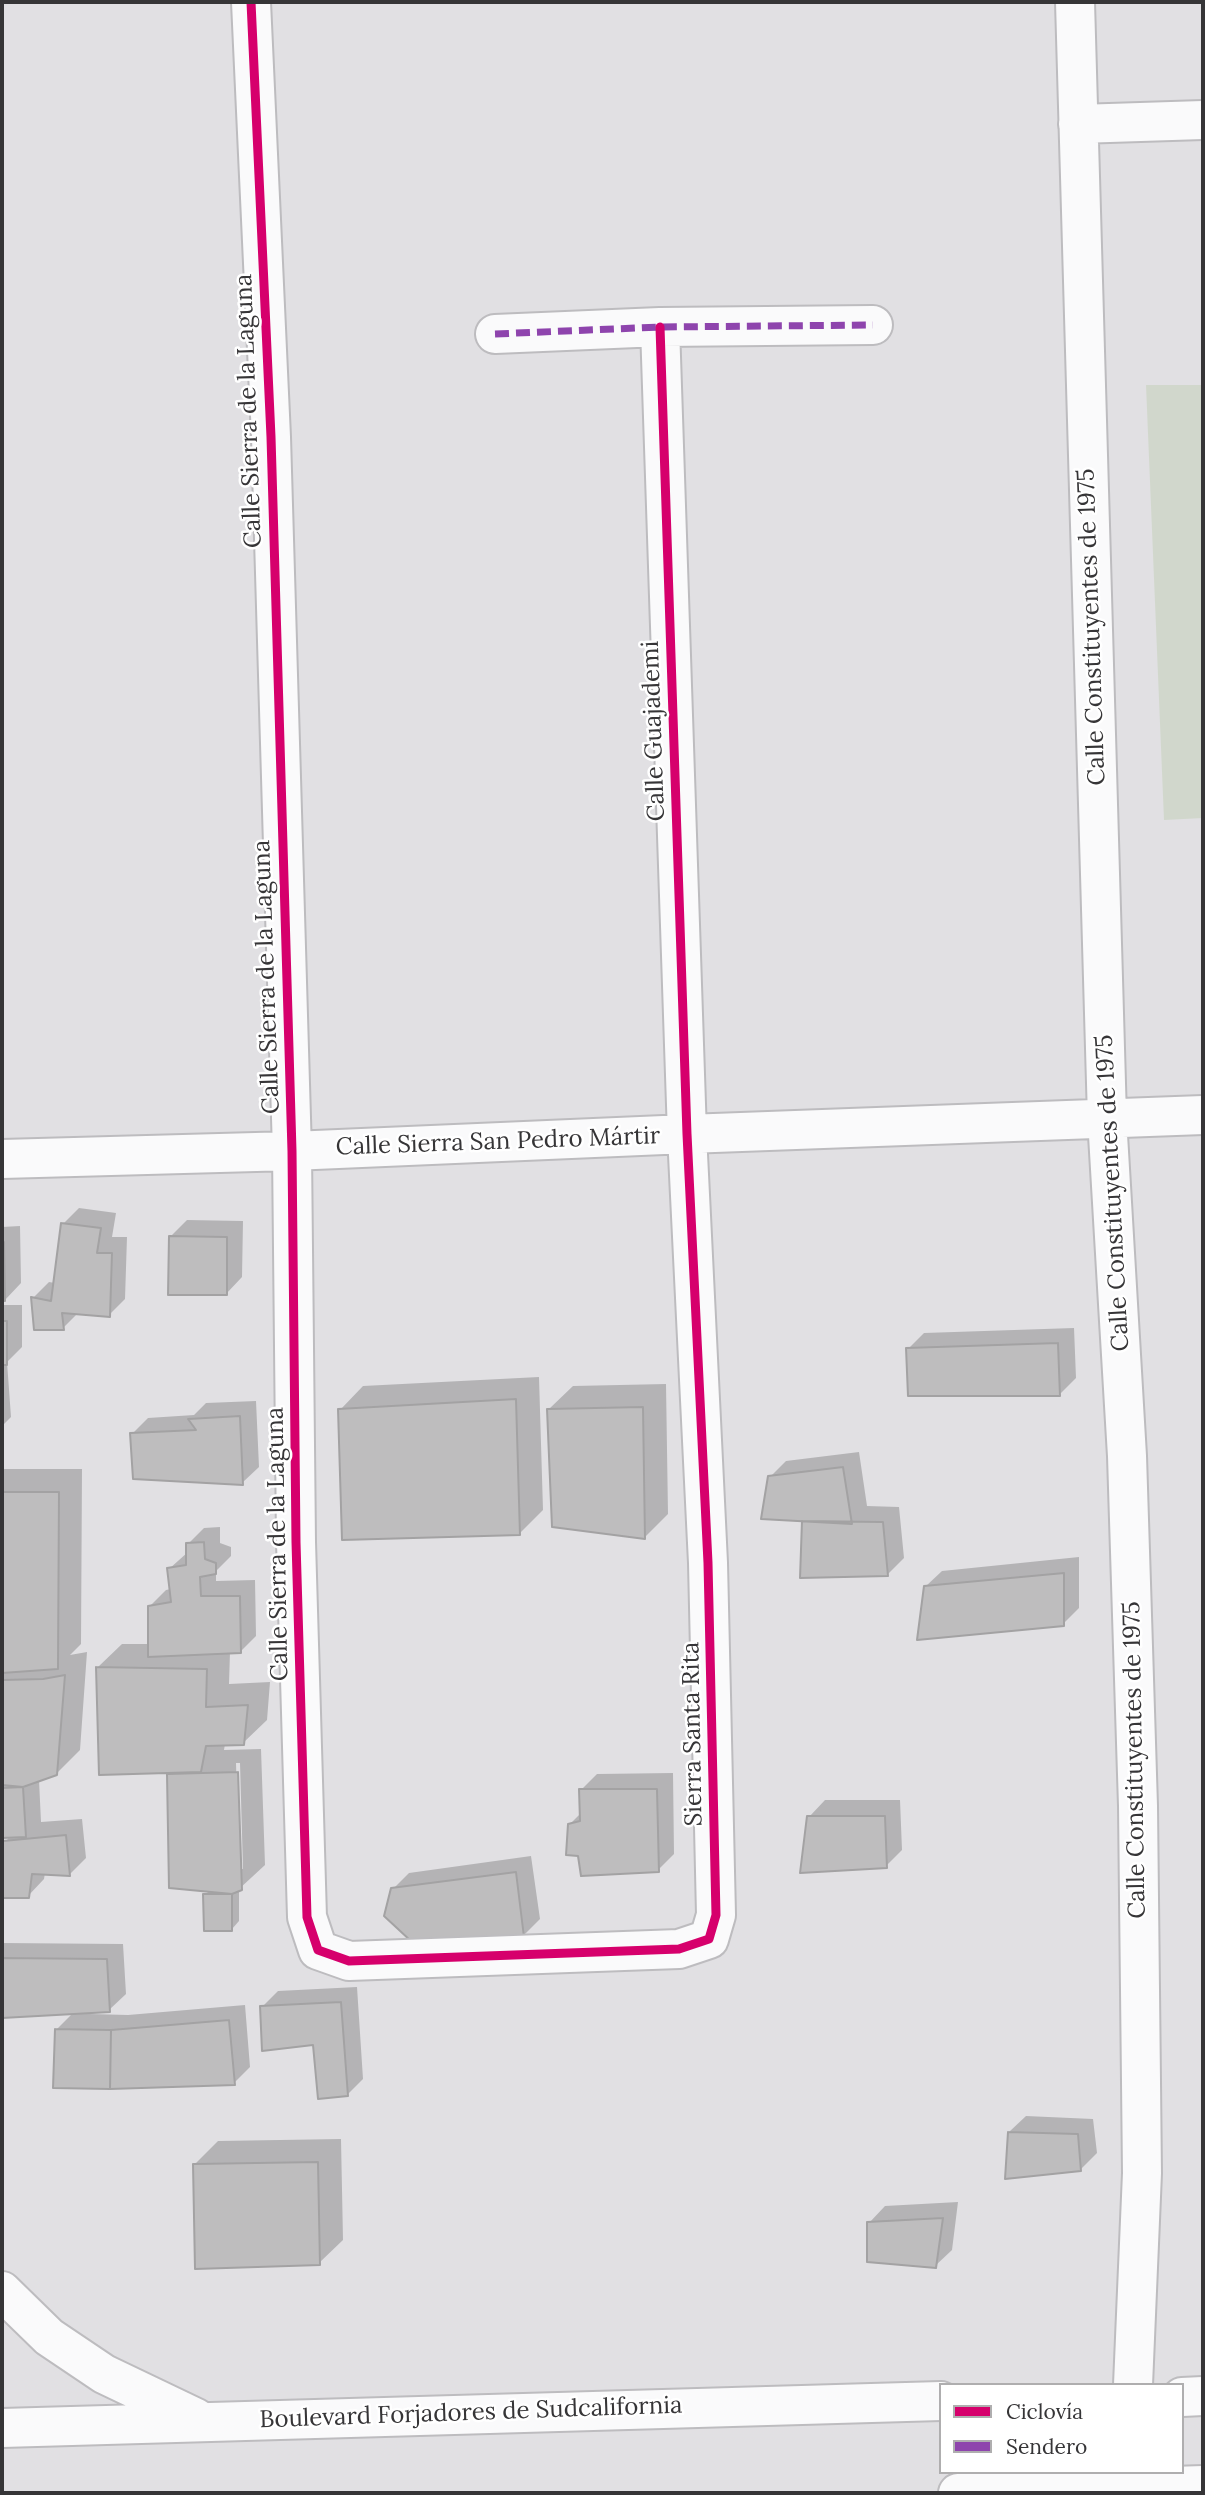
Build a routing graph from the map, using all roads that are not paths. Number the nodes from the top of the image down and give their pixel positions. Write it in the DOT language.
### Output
graph roads {
  1 [pos="251,2"];
  2 [pos="1075,2"];
  3 [pos="1203,120"];
  4 [pos="1078,124"];
  5 [pos="873,325"];
  6 [pos="660,327"];
  7 [pos="495,334"];
  8 [pos="1203,1115"];
  9 [pos="1107,1118"];
  10 [pos="687,1133"];
  11 [pos="292,1151"];
  12 [pos="2,1160"];
  13 [pos="318,1950"];
  14 [pos="2,2291"];
  15 [pos="1133,2383"];
  16 [pos="1203,2396"];
  17 [pos="1184,2397"];
  18 [pos="939,2401"];
  19 [pos="201,2421"];
  20 [pos="2,2428"];
  21 [pos="1125,2485"];
  22 [pos="1203,2485"];
  23 [pos="958,2493"];
  1 -- 11 [label="street, Calle Sierra de la Laguna"];
  2 -- 4 [label="street, Calle Constituyentes de 1975"];
  3 -- 4 [label="street"];
  4 -- 9 [label="street, Calle Constituyentes de 1975"];
  5 -- 6 [label="street"];
  6 -- 7 [label="street"];
  6 -- 10 [label="street, Calle Guajademi"];
  8 -- 9 [label="street, Calle Sierra San Pedro Mártir"];
  9 -- 10 [label="street, Calle Sierra San Pedro Mártir"];
  9 -- 15 [label="street, Calle Constituyentes de 1975"];
  10 -- 11 [label="street, Calle Sierra San Pedro Mártir"];
  10 -- 13 [label="street, Sierra Santa Rita"];
  11 -- 12 [label="street, Calle Sierra San Pedro Mártir"];
  11 -- 13 [label="street, Calle Sierra de la Laguna"];
  14 -- 19 [label="street"];
  16 -- 17 [label="street"];
  18 -- 19 [label="street, Boulevard Forjadores de Sudcalifornia"];
  19 -- 20 [label="street, Boulevard Forjadores de Sudcalifornia"];
  21 -- 22 [label="street"];
  21 -- 23 [label="street"];
}
